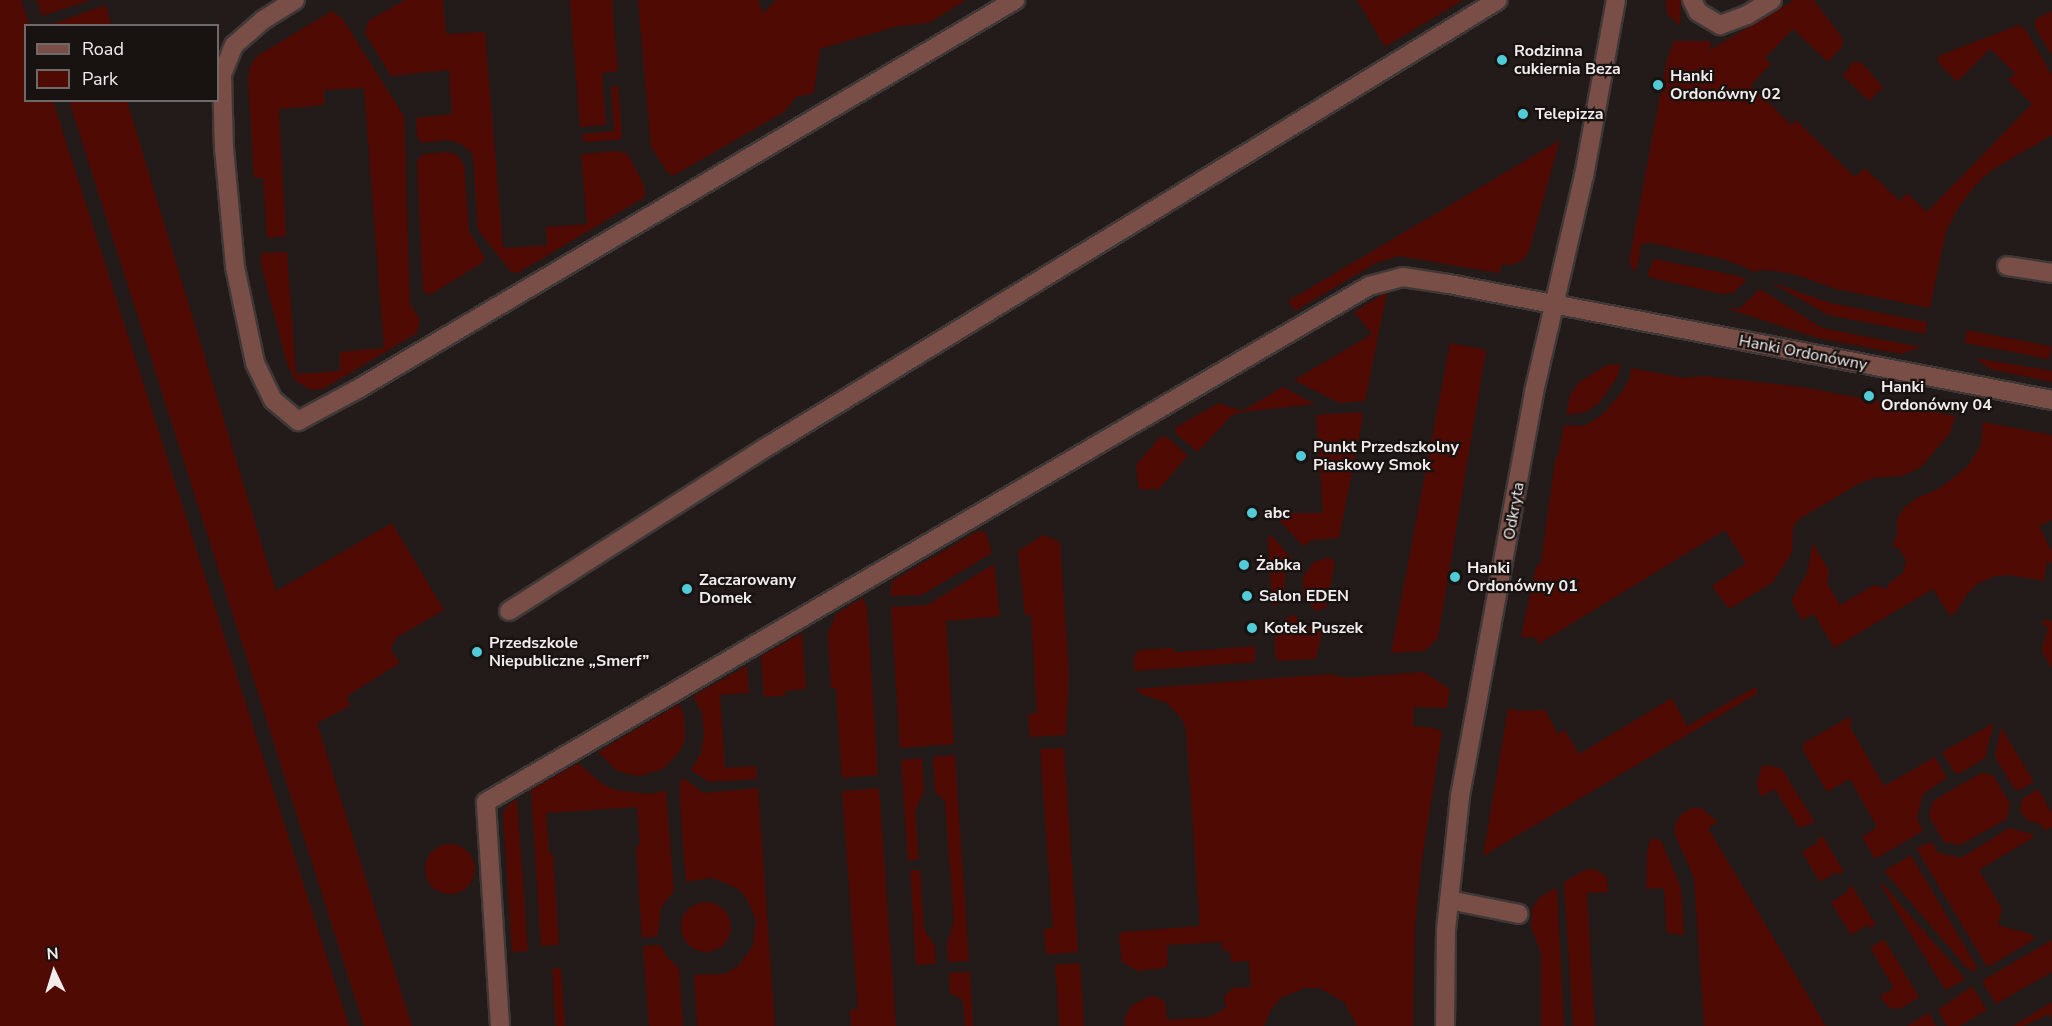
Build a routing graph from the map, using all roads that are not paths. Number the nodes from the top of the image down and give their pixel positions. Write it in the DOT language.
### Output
graph roads {
  1 [pos="296,0"];
  2 [pos="1015,0"];
  3 [pos="1498,0"];
  4 [pos="1616,0"];
  5 [pos="1692,0"];
  6 [pos="1772,0"];
  7 [pos="2007,266"];
  8 [pos="2052,273"];
  9 [pos="1554,303"];
  10 [pos="2052,400"];
  11 [pos="508,611"];
  12 [pos="1449,900"];
  13 [pos="1519,914"];
  14 [pos="500,1026"];
  15 [pos="1445,1026"];
  1 -- 2 [label="street"];
  3 -- 11 [label="street"];
  4 -- 9 [label="street, Odkryta"];
  5 -- 6 [label="street"];
  7 -- 8 [label="street"];
  9 -- 10 [label="street, Hanki Ordonówny"];
  9 -- 12 [label="street, Odkryta"];
  9 -- 14 [label="street, Hanki Ordonówny"];
  12 -- 13 [label="street"];
  12 -- 15 [label="street, Odkryta"];
}
